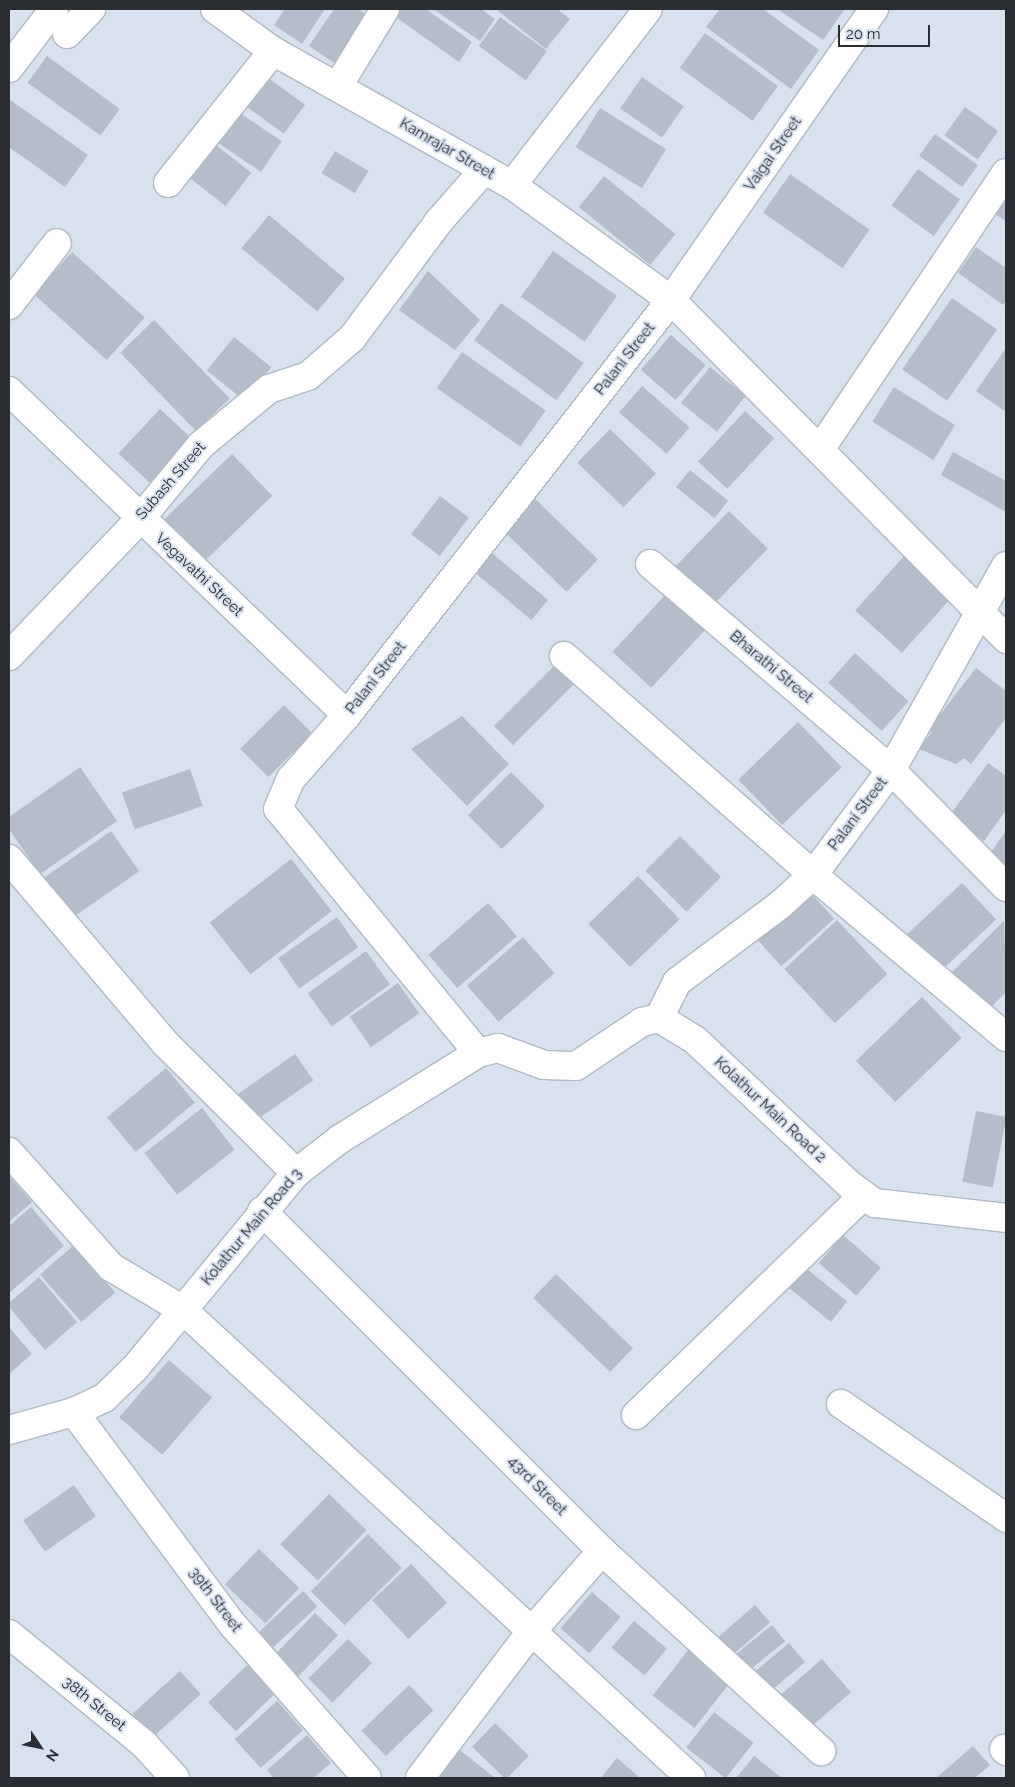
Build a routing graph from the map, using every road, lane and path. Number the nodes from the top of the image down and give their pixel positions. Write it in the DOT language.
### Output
graph roads {
  1 [pos="54,9"];
  2 [pos="91,9"];
  3 [pos="215,9"];
  4 [pos="385,9"];
  5 [pos="648,9"];
  6 [pos="874,9"];
  7 [pos="67,34"];
  8 [pos="273,51"];
  9 [pos="9,68"];
  10 [pos="338,86"];
  11 [pos="484,170"];
  12 [pos="1006,173"];
  13 [pos="168,183"];
  14 [pos="512,185"];
  15 [pos="57,243"];
  16 [pos="671,300"];
  17 [pos="9,305"];
  18 [pos="9,391"];
  19 [pos="821,448"];
  20 [pos="140,519"];
  21 [pos="650,564"];
  22 [pos="1006,566"];
  23 [pos="979,612"];
  24 [pos="1006,639"];
  25 [pos="10,656"];
  26 [pos="564,656"];
  27 [pos="347,715"];
  28 [pos="892,770"];
  29 [pos="9,859"];
  30 [pos="813,875"];
  31 [pos="1006,887"];
  32 [pos="659,1018"];
  33 [pos="1006,1037"];
  34 [pos="478,1053"];
  35 [pos="9,1152"];
  36 [pos="296,1173"];
  37 [pos="863,1196"];
  38 [pos="262,1211"];
  39 [pos="1006,1218"];
  40 [pos="183,1310"];
  41 [pos="841,1404"];
  42 [pos="74,1412"];
  43 [pos="636,1415"];
  44 [pos="9,1430"];
  45 [pos="1006,1518"];
  46 [pos="602,1551"];
  47 [pos="530,1633"];
  48 [pos="9,1634"];
  49 [pos="821,1751"];
  50 [pos="175,1778"];
  51 [pos="368,1778"];
  52 [pos="420,1778"];
  53 [pos="690,1778"];
  1 -- 9 [label="street"];
  2 -- 7 [label="street"];
  3 -- 8 [label="street, Kamrajar Street"];
  4 -- 10 [label="street"];
  5 -- 14 [label="street"];
  6 -- 16 [label="street, Vaigai Street"];
  8 -- 10 [label="street, Kamrajar Street"];
  8 -- 13 [label="street"];
  10 -- 11 [label="street, Kamrajar Street"];
  11 -- 14 [label="street, Kamrajar Street"];
  11 -- 20 [label="street, Subash Street"];
  12 -- 19 [label="street"];
  14 -- 16 [label="street, Kamrajar Street"];
  15 -- 17 [label="street"];
  16 -- 19 [label="street, Kamrajar Street"];
  16 -- 27 [label="street, Palani Street"];
  18 -- 20 [label="street, Vegavathi Street"];
  19 -- 23 [label="street, Kamrajar Street"];
  20 -- 25 [label="street, Subash Street"];
  20 -- 27 [label="street, Vegavathi Street"];
  21 -- 28 [label="street, Bharathi Street"];
  22 -- 23 [label="street, Palani Street"];
  23 -- 24 [label="street, Kamrajar Street"];
  23 -- 28 [label="street, Palani Street"];
  26 -- 30 [label="street"];
  27 -- 34 [label="street, Palani Street"];
  28 -- 30 [label="street, Palani Street"];
  28 -- 31 [label="street, Bharathi Street"];
  29 -- 36 [label="street"];
  30 -- 32 [label="street, Palani Street"];
  30 -- 33 [label="street"];
  32 -- 34 [label="street, Kolathur Main Road 3"];
  32 -- 37 [label="street, Kolathur Main Road 2"];
  34 -- 36 [label="street, Kolathur Main Road 3"];
  35 -- 40 [label="street"];
  36 -- 38 [label="street, Kolathur Main Road 3"];
  37 -- 39 [label="street, Kolathur Main Road 2"];
  37 -- 43 [label="street"];
  38 -- 40 [label="street, Kolathur Main Road 3"];
  38 -- 46 [label="street, 43rd Street"];
  40 -- 42 [label="street, Kolathur Main Road 3"];
  40 -- 47 [label="street"];
  41 -- 45 [label="street"];
  42 -- 44 [label="street, Kolathur Main Road 3"];
  42 -- 51 [label="street, 39th Street"];
  46 -- 47 [label="street"];
  46 -- 49 [label="street, 43rd Street"];
  47 -- 52 [label="street"];
  47 -- 53 [label="street"];
  48 -- 50 [label="street, 38th Street"];
}
